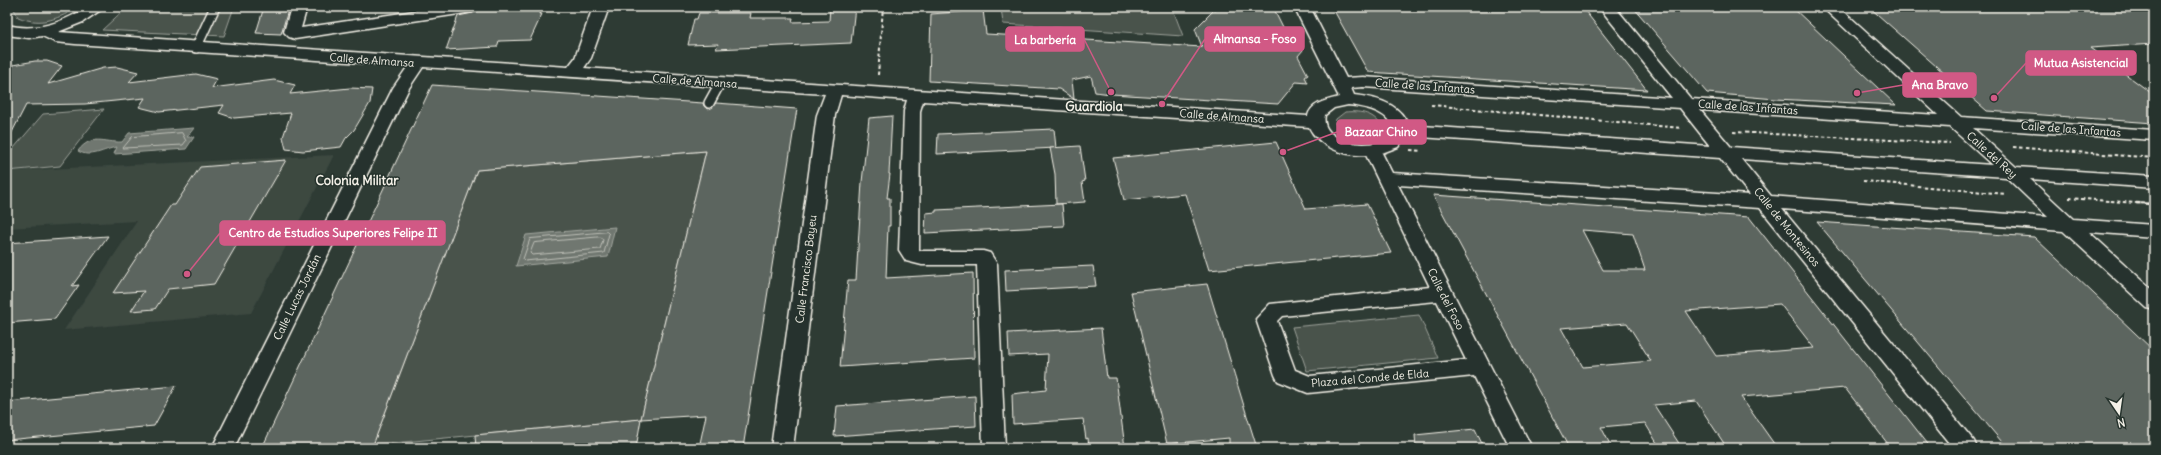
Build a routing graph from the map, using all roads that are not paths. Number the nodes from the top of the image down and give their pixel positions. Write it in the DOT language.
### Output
graph roads {
  1 [pos="215,7"];
  2 [pos="299,7"];
  3 [pos="472,7"];
  4 [pos="601,7"];
  5 [pos="1302,7"];
  6 [pos="1607,7"];
  7 [pos="1830,7"];
  8 [pos="94,10"];
  9 [pos="403,12"];
  10 [pos="7,30"];
  11 [pos="44,31"];
  12 [pos="26,33"];
  13 [pos="75,39"];
  14 [pos="7,40"];
  15 [pos="196,48"];
  16 [pos="418,63"];
  17 [pos="572,73"];
  18 [pos="720,83"];
  19 [pos="1342,83"];
  20 [pos="834,91"];
  21 [pos="916,96"];
  22 [pos="1348,100"];
  23 [pos="1685,102"];
  24 [pos="709,103"];
  25 [pos="1955,121"];
  26 [pos="1315,122"];
  27 [pos="2154,135"];
  28 [pos="1396,137"];
  29 [pos="1372,150"];
  30 [pos="1726,153"];
  31 [pos="2010,172"];
  32 [pos="1386,178"];
  33 [pos="2154,182"];
  34 [pos="1766,202"];
  35 [pos="2069,225"];
  36 [pos="2154,231"];
  37 [pos="1443,293"];
  38 [pos="2154,303"];
  39 [pos="1480,367"];
  40 [pos="223,448"];
  41 [pos="782,448"];
  42 [pos="994,448"];
  43 [pos="1521,448"];
  44 [pos="1966,448"];
  1 -- 15 [label="lane"];
  2 -- 9 [label="street"];
  3 -- 9 [label="street"];
  4 -- 17 [label="street"];
  5 -- 19 [label="street"];
  6 -- 23 [label="street, Calle de Montesinos"];
  7 -- 25 [label="street, Calle del Rey"];
  8 -- 11 [label="street"];
  8 -- 13 [label="street"];
  10 -- 12 [label="street"];
  11 -- 12 [label="street"];
  11 -- 13 [label="street, Calle de Almansa"];
  12 -- 14 [label="street"];
  13 -- 15 [label="street, Calle de Almansa"];
  15 -- 16 [label="street, Calle de Almansa"];
  16 -- 17 [label="street, Calle de Almansa"];
  16 -- 40 [label="street, Calle Lucas Jordán"];
  17 -- 18 [label="street, Calle de Almansa"];
  18 -- 20 [label="street, Calle de Almansa"];
  18 -- 24 [label="lane"];
  19 -- 22 [label="street"];
  19 -- 23 [label="street, Calle de las Infantas"];
  20 -- 21 [label="street, Calle de Almansa"];
  20 -- 41 [label="street, Calle Francisco Bayeu"];
  21 -- 26 [label="street, Calle de Almansa"];
  21 -- 42 [label="street"];
  22 -- 26 [label="street"];
  22 -- 28 [label="street"];
  23 -- 25 [label="street, Calle de las Infantas"];
  23 -- 30 [label="street, Calle de Montesinos"];
  25 -- 27 [label="street, Calle de las Infantas"];
  25 -- 31 [label="street, Calle del Rey"];
  26 -- 29 [label="street"];
  28 -- 29 [label="street"];
  28 -- 30 [label="street"];
  29 -- 32 [label="street, Calle del Foso"];
  30 -- 31 [label="street"];
  30 -- 34 [label="street, Calle de Montesinos"];
  31 -- 33 [label="street"];
  31 -- 35 [label="street, Calle del Rey"];
  32 -- 34 [label="street"];
  32 -- 37 [label="street, Calle del Foso"];
  34 -- 35 [label="street"];
  34 -- 44 [label="street, Calle de Montesinos"];
  35 -- 36 [label="street"];
  35 -- 38 [label="street, Calle del Rey"];
  37 -- 39 [label="street, Calle del Foso"];
  37 -- 39 [label="street, Plaza del Conde de Elda"];
  39 -- 43 [label="street, Calle del Foso"];
}
